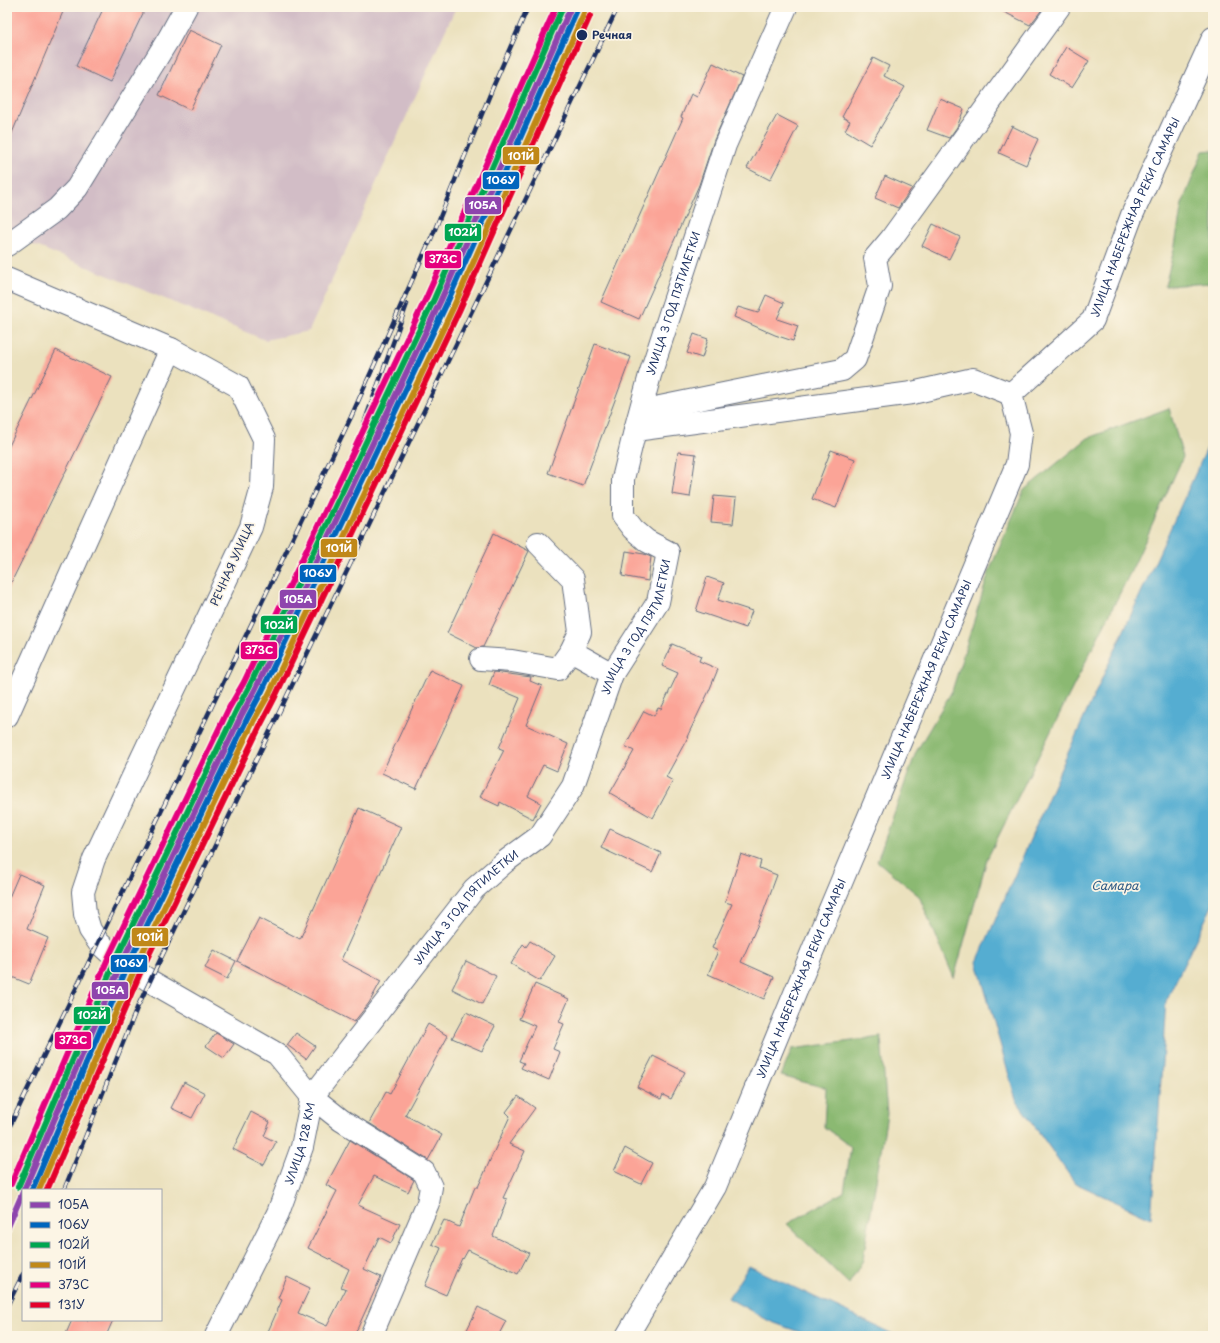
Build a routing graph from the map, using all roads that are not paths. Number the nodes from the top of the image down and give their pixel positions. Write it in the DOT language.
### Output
graph roads {
  1 [pos="186,7"];
  2 [pos="786,7"];
  3 [pos="1059,7"];
  4 [pos="1213,38"];
  5 [pos="7,245"];
  6 [pos="7,279"];
  7 [pos="171,349"];
  8 [pos="1010,394"];
  9 [pos="635,430"];
  10 [pos="538,543"];
  11 [pos="571,651"];
  12 [pos="481,659"];
  13 [pos="612,674"];
  14 [pos="7,716"];
  15 [pos="122,962"];
  16 [pos="312,1097"];
  17 [pos="216,1336"];
  18 [pos="371,1336"];
  19 [pos="627,1336"];
  1 -- 5 [label="street"];
  2 -- 9 [label="street, УЛИЦА 3 ГОД ПЯТИЛЕТКИ"];
  3 -- 9 [label="street"];
  4 -- 8 [label="street, УЛИЦА НАБЕРЕЖНАЯ РЕКИ САМАРЫ"];
  6 -- 7 [label="street, РЕЧНАЯ УЛИЦА"];
  7 -- 14 [label="street"];
  7 -- 15 [label="street, РЕЧНАЯ УЛИЦА"];
  8 -- 9 [label="street"];
  8 -- 19 [label="street, УЛИЦА НАБЕРЕЖНАЯ РЕКИ САМАРЫ"];
  9 -- 13 [label="street, УЛИЦА 3 ГОД ПЯТИЛЕТКИ"];
  10 -- 11 [label="street"];
  11 -- 12 [label="street"];
  11 -- 13 [label="street"];
  13 -- 16 [label="street, УЛИЦА 3 ГОД ПЯТИЛЕТКИ"];
  15 -- 16 [label="street, УЛИЦА 128 КМ"];
  16 -- 17 [label="street, УЛИЦА 128 КМ"];
  16 -- 18 [label="street"];
}
